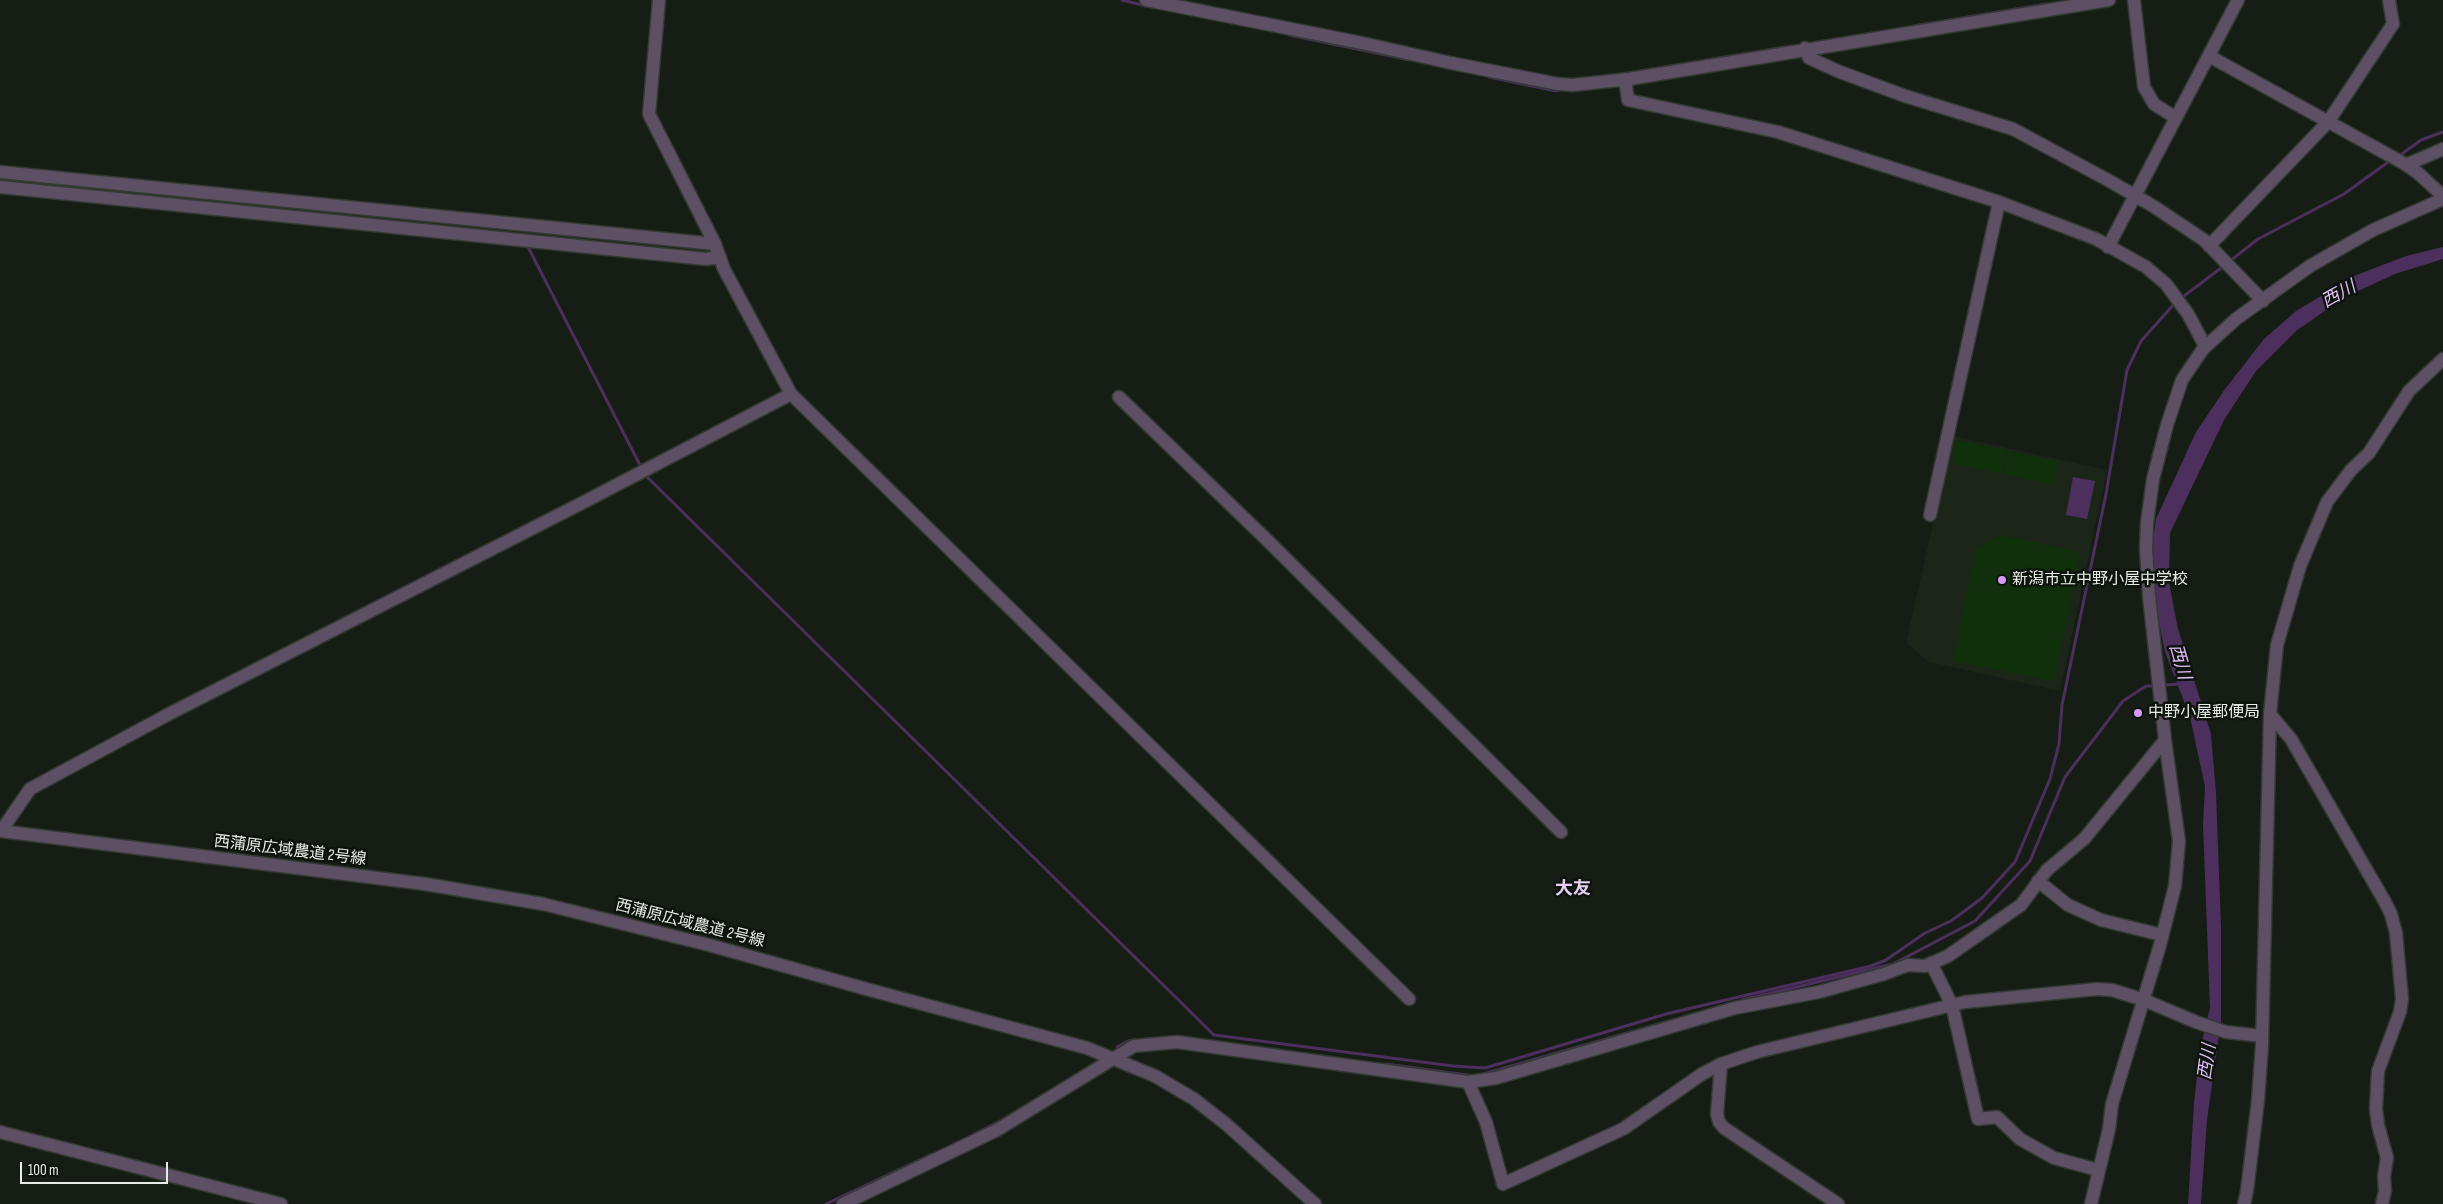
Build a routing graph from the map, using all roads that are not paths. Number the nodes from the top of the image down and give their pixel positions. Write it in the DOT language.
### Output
graph roads {
  1 [pos="659,0"];
  2 [pos="1146,0"];
  3 [pos="2109,0"];
  4 [pos="2134,0"];
  5 [pos="2238,0"];
  6 [pos="2389,0"];
  7 [pos="1805,48"];
  8 [pos="2209,56"];
  9 [pos="1625,79"];
  10 [pos="2176,118"];
  11 [pos="2328,122"];
  12 [pos="2443,149"];
  13 [pos="2406,165"];
  14 [pos="0,172"];
  15 [pos="0,187"];
  16 [pos="2135,196"];
  17 [pos="2443,198"];
  18 [pos="1999,202"];
  19 [pos="715,244"];
  20 [pos="2209,246"];
  21 [pos="2108,247"];
  22 [pos="720,257"];
  23 [pos="2263,301"];
  24 [pos="2206,346"];
  25 [pos="2443,359"];
  26 [pos="791,394"];
  27 [pos="1119,397"];
  28 [pos="1930,515"];
  29 [pos="2270,714"];
  30 [pos="2165,740"];
  31 [pos="0,831"];
  32 [pos="1560,832"];
  33 [pos="2038,881"];
  34 [pos="2162,935"];
  35 [pos="1931,963"];
  36 [pos="1409,999"];
  37 [pos="2144,1000"];
  38 [pos="1952,1005"];
  39 [pos="2262,1036"];
  40 [pos="1114,1058"];
  41 [pos="1721,1064"];
  42 [pos="1468,1082"];
  43 [pos="0,1132"];
  44 [pos="2098,1170"];
  45 [pos="281,1204"];
  46 [pos="843,1204"];
  47 [pos="1315,1204"];
  48 [pos="1838,1204"];
  49 [pos="2091,1204"];
  50 [pos="2244,1204"];
  51 [pos="2382,1204"];
  1 -- 19 [label="street"];
  2 -- 9 [label="street"];
  3 -- 7 [label="street"];
  4 -- 10 [label="street"];
  5 -- 8 [label="street"];
  6 -- 11 [label="street"];
  7 -- 9 [label="street"];
  7 -- 16 [label="street"];
  8 -- 10 [label="street"];
  8 -- 11 [label="street"];
  9 -- 18 [label="street"];
  10 -- 16 [label="street"];
  11 -- 13 [label="street"];
  11 -- 20 [label="street"];
  12 -- 13 [label="street"];
  13 -- 17 [label="street"];
  14 -- 19 [label="street"];
  15 -- 22 [label="street"];
  16 -- 20 [label="street"];
  16 -- 21 [label="street"];
  17 -- 23 [label="street"];
  18 -- 21 [label="street"];
  18 -- 28 [label="street"];
  19 -- 22 [label="street"];
  20 -- 23 [label="street"];
  21 -- 24 [label="street"];
  22 -- 26 [label="street"];
  23 -- 24 [label="street"];
  24 -- 30 [label="street"];
  25 -- 29 [label="street"];
  26 -- 31 [label="street"];
  26 -- 36 [label="street"];
  27 -- 32 [label="street"];
  29 -- 39 [label="street"];
  29 -- 51 [label="street"];
  30 -- 33 [label="street"];
  30 -- 34 [label="street"];
  31 -- 40 [label="street, 西蒲原広域農道 2号線"];
  33 -- 34 [label="street"];
  33 -- 35 [label="street"];
  34 -- 37 [label="street"];
  35 -- 38 [label="street"];
  35 -- 42 [label="street"];
  37 -- 38 [label="street"];
  37 -- 39 [label="street"];
  37 -- 44 [label="street"];
  38 -- 41 [label="street"];
  38 -- 44 [label="street"];
  39 -- 50 [label="street"];
  40 -- 42 [label="street"];
  40 -- 46 [label="street"];
  40 -- 47 [label="street, 西蒲原広域農道 2号線"];
  41 -- 42 [label="street"];
  41 -- 48 [label="street"];
  43 -- 45 [label="street"];
  44 -- 49 [label="street"];
}
